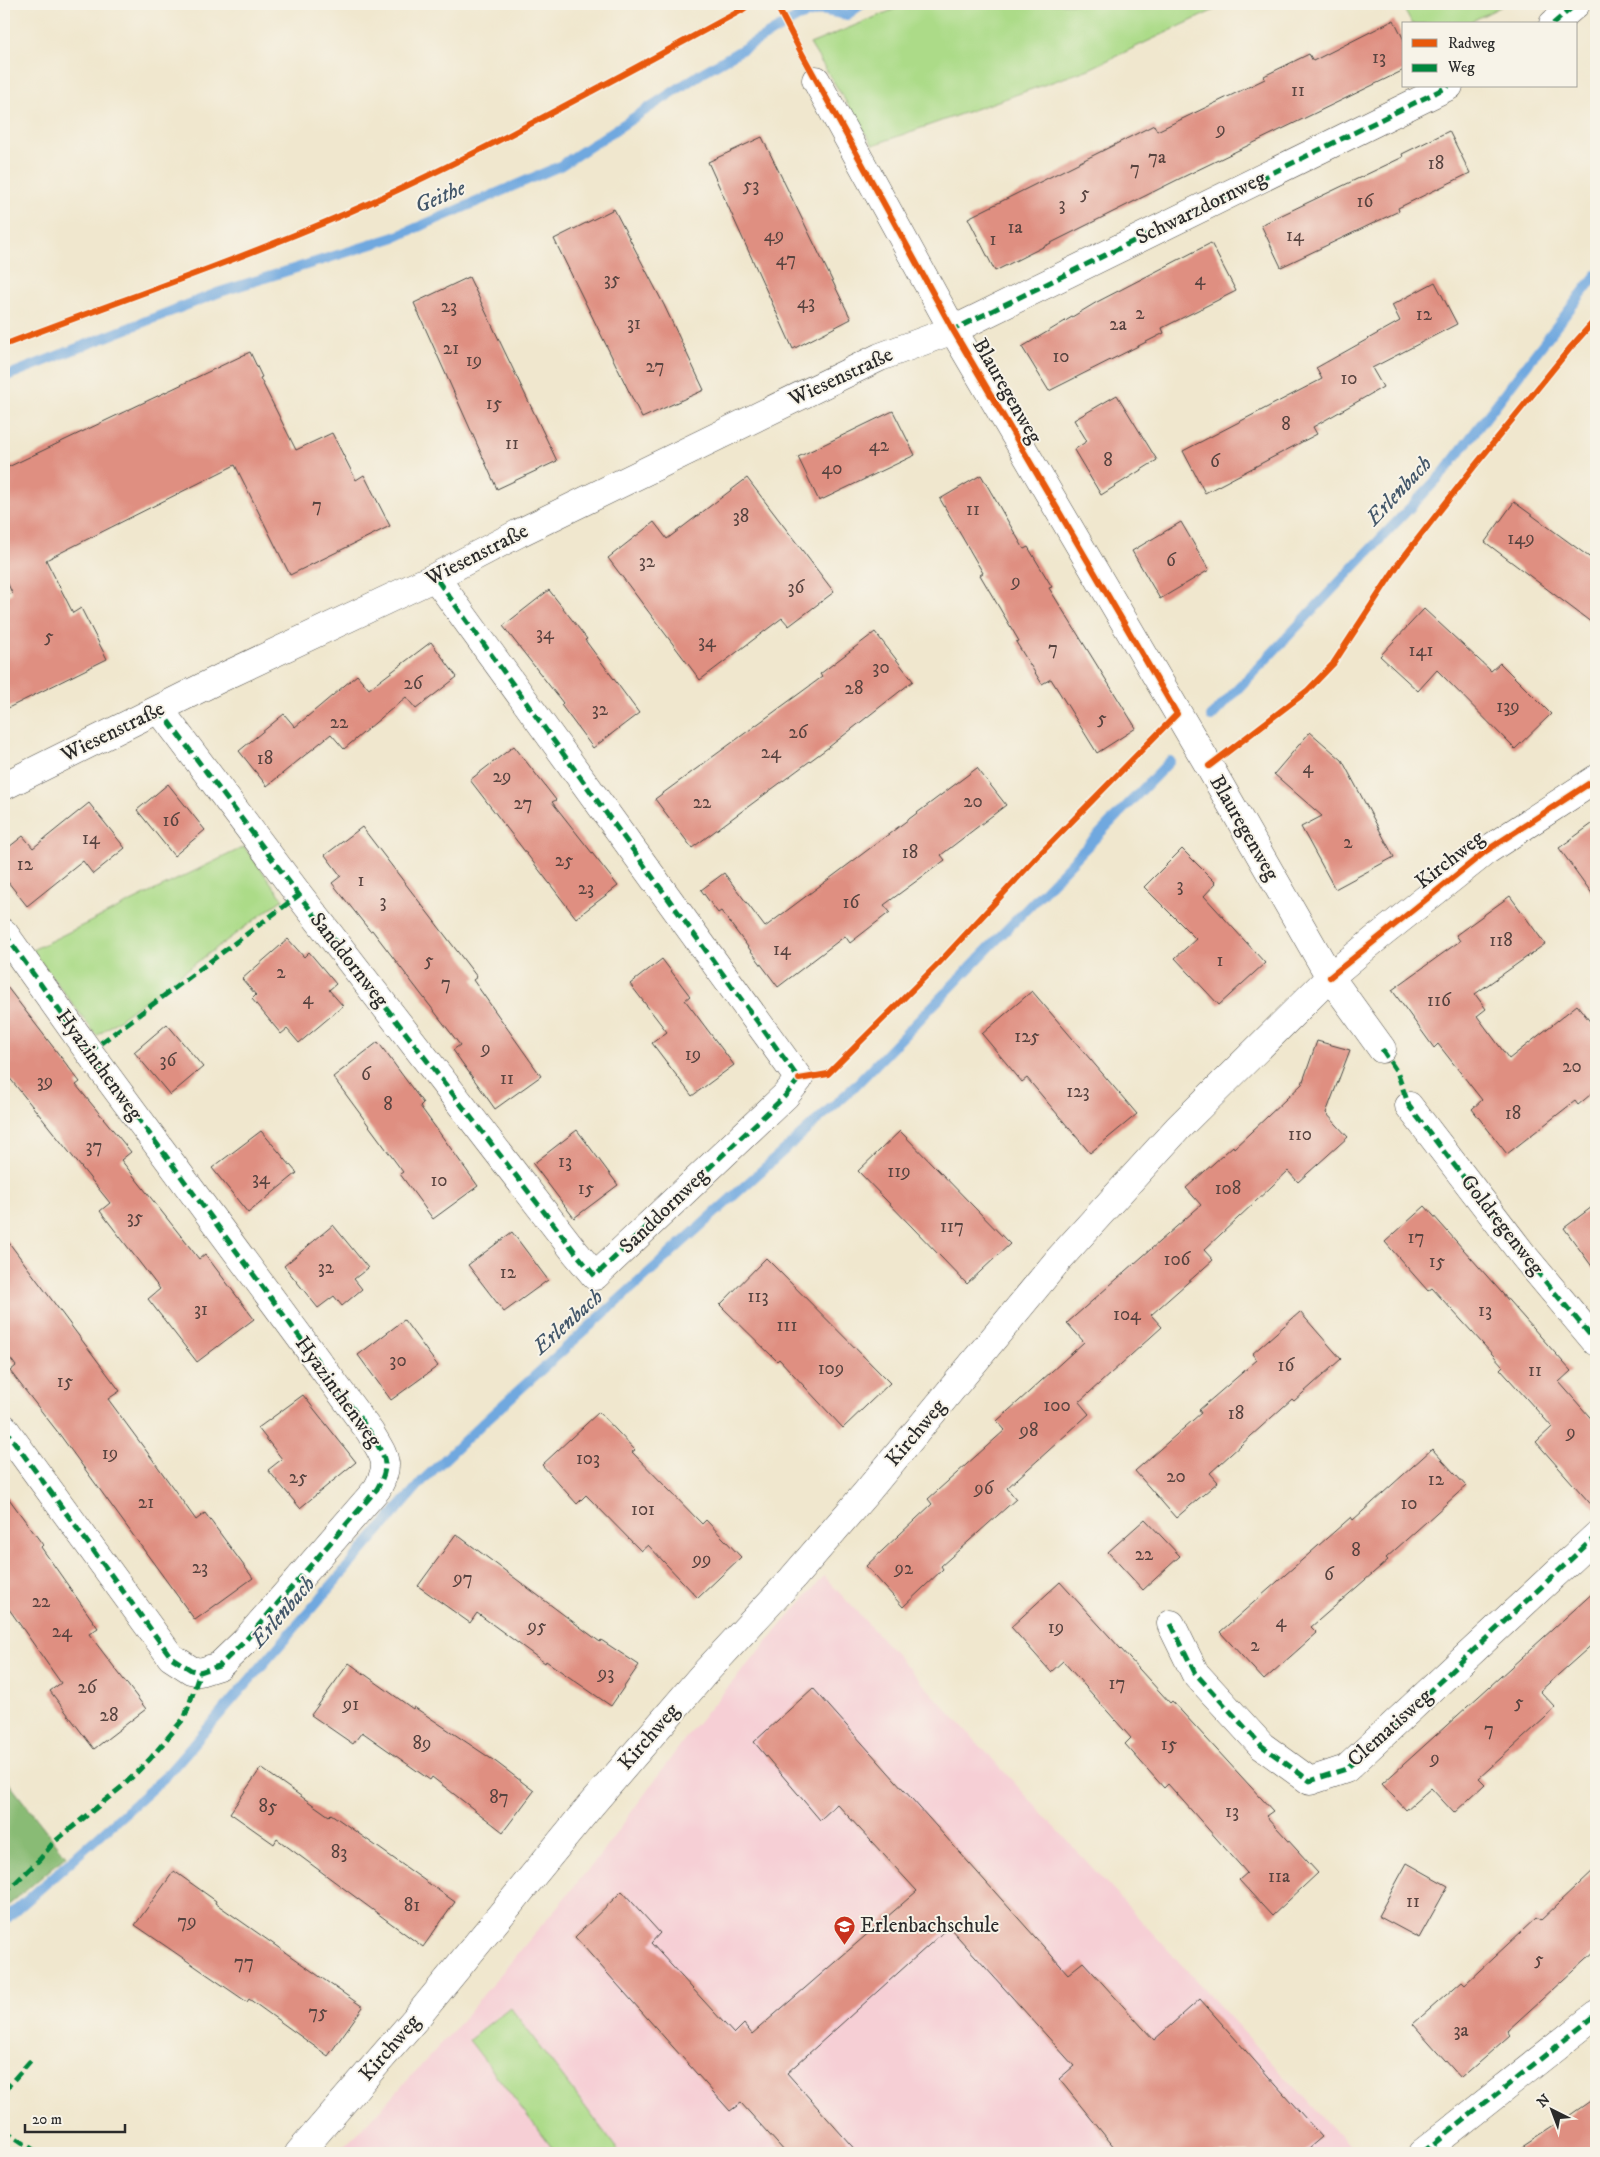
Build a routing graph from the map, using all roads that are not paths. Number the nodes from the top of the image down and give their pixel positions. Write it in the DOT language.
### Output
graph roads {
  1 [pos="1576,4"];
  2 [pos="1555,22"];
  3 [pos="816,80"];
  4 [pos="1446,88"];
  5 [pos="952,330"];
  6 [pos="436,577"];
  7 [pos="158,709"];
  8 [pos="1596,778"];
  9 [pos="4,786"];
  10 [pos="4,933"];
  11 [pos="1330,978"];
  12 [pos="1382,1049"];
  13 [pos="1410,1106"];
  14 [pos="1596,1342"];
  15 [pos="4,1428"];
  16 [pos="1596,1536"];
  17 [pos="1171,1624"];
  18 [pos="1596,2015"];
  19 [pos="300,2153"];
  20 [pos="1422,2153"];
  1 -- 2 [label="street"];
  3 -- 5 [label="street, Blauregenweg"];
  4 -- 5 [label="street, Schwarzdornweg"];
  5 -- 6 [label="street, Wiesenstraße"];
  5 -- 11 [label="street, Blauregenweg"];
  6 -- 7 [label="street, Wiesenstraße"];
  6 -- 7 [label="street, Sanddornweg"];
  7 -- 9 [label="street, Wiesenstraße"];
  8 -- 11 [label="street, Kirchweg"];
  10 -- 15 [label="street, Hyazinthenweg"];
  11 -- 12 [label="street"];
  11 -- 19 [label="street, Kirchweg"];
  13 -- 14 [label="street, Goldregenweg"];
  16 -- 17 [label="street, Clematisweg"];
  18 -- 20 [label="street"];
}
